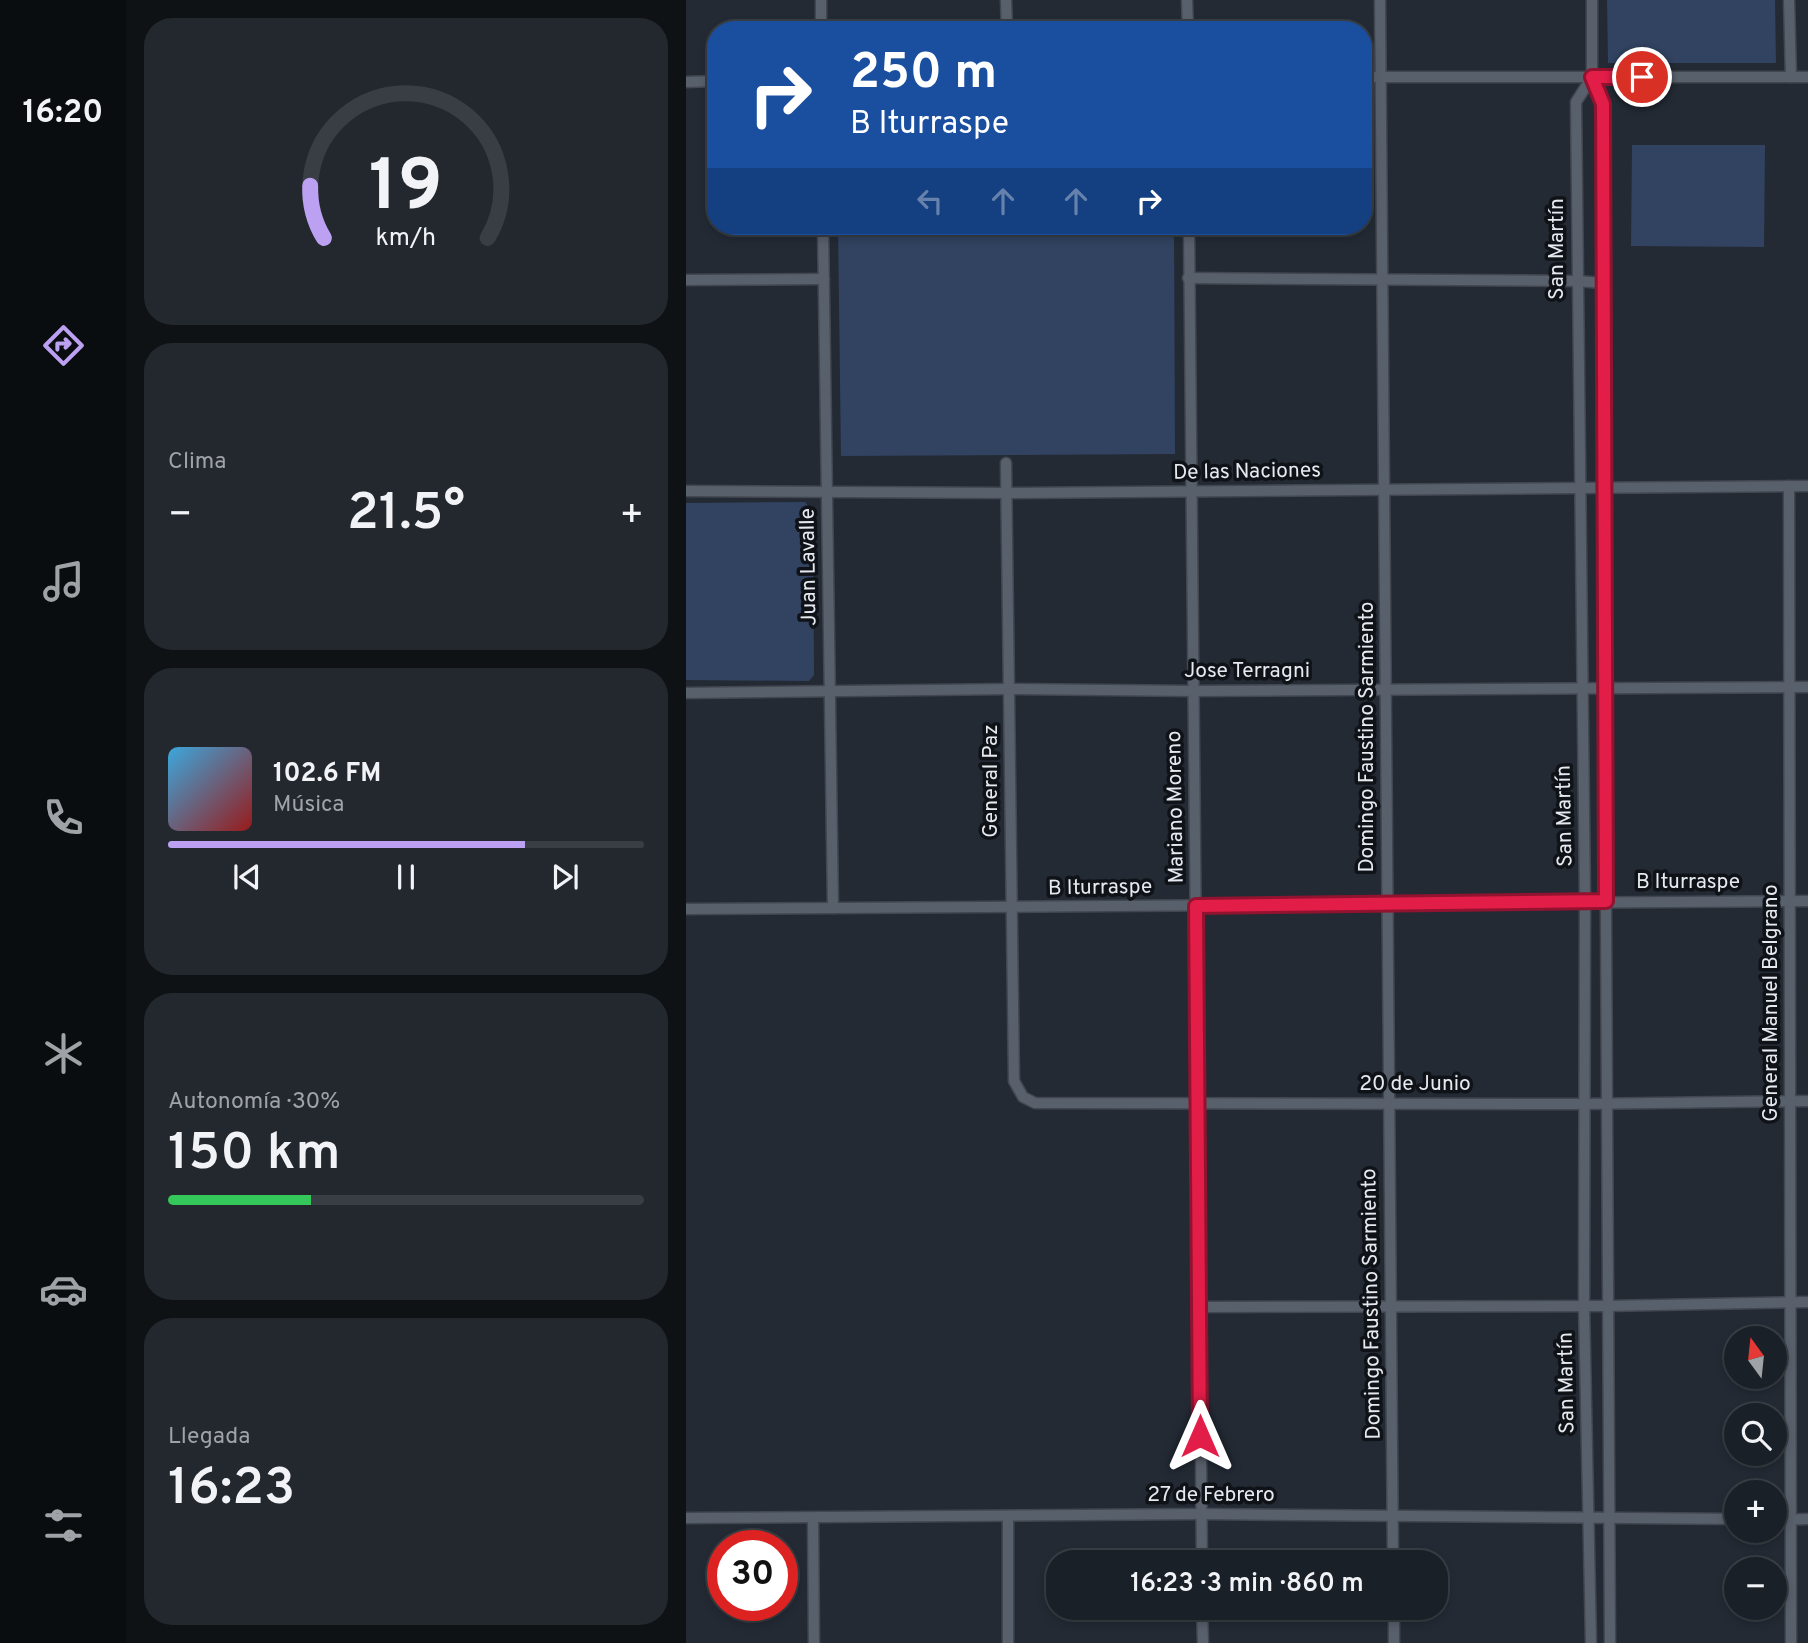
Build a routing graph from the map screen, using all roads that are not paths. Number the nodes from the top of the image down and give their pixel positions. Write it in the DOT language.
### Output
graph roads {
  1 [pos="821,0"];
  2 [pos="1006,0"];
  3 [pos="1187,0"];
  4 [pos="1380,0"];
  5 [pos="1592,0"];
  6 [pos="1789,0"];
  7 [pos="821,21"];
  8 [pos="1007,21"];
  9 [pos="1188,21"];
  10 [pos="1372,76"];
  11 [pos="1381,76"];
  12 [pos="1592,77"];
  13 [pos="1791,77"];
  14 [pos="1808,77"];
  15 [pos="707,81"];
  16 [pos="686,82"];
  17 [pos="823,235"];
  18 [pos="1189,235"];
  19 [pos="1188,278"];
  20 [pos="824,279"];
  21 [pos="686,280"];
  22 [pos="1382,280"];
  23 [pos="1577,281"];
  24 [pos="1604,284"];
  25 [pos="1006,463"];
  26 [pos="1789,486"];
  27 [pos="1808,486"];
  28 [pos="1605,487"];
  29 [pos="1384,489"];
  30 [pos="1580,489"];
  31 [pos="686,491"];
  32 [pos="828,492"];
  33 [pos="1193,492"];
  34 [pos="1007,493"];
  35 [pos="1789,687"];
  36 [pos="1808,687"];
  37 [pos="1606,688"];
  38 [pos="1009,689"];
  39 [pos="1583,689"];
  40 [pos="1386,690"];
  41 [pos="830,691"];
  42 [pos="1194,691"];
  43 [pos="686,693"];
  44 [pos="1606,901"];
  45 [pos="1790,901"];
  46 [pos="1808,901"];
  47 [pos="1585,902"];
  48 [pos="1387,904"];
  49 [pos="1196,906"];
  50 [pos="833,908"];
  51 [pos="1011,908"];
  52 [pos="686,909"];
  53 [pos="1023,1097"];
  54 [pos="1790,1101"];
  55 [pos="1808,1101"];
  56 [pos="1198,1103"];
  57 [pos="1389,1103"];
  58 [pos="1583,1104"];
  59 [pos="1604,1104"];
  60 [pos="1791,1302"];
  61 [pos="1808,1302"];
  62 [pos="1391,1305"];
  63 [pos="1584,1305"];
  64 [pos="1607,1306"];
  65 [pos="1199,1307"];
  66 [pos="1201,1514"];
  67 [pos="1008,1516"];
  68 [pos="1393,1516"];
  69 [pos="1590,1517"];
  70 [pos="686,1518"];
  71 [pos="813,1518"];
  72 [pos="1608,1518"];
  73 [pos="1724,1519"];
  74 [pos="1808,1519"];
  75 [pos="1787,1520"];
  76 [pos="1791,1520"];
  77 [pos="1202,1550"];
  78 [pos="1393,1550"];
  79 [pos="1202,1620"];
  80 [pos="1394,1620"];
  81 [pos="814,1643"];
  82 [pos="1008,1643"];
  83 [pos="1202,1643"];
  84 [pos="1394,1643"];
  85 [pos="1591,1643"];
  86 [pos="1610,1643"];
  87 [pos="1791,1643"];
  1 -- 7 [label="street"];
  2 -- 8 [label="street"];
  3 -- 9 [label="street"];
  4 -- 11 [label="street, Domingo Faustino Sarmiento"];
  5 -- 12 [label="street, San Martín"];
  6 -- 13 [label="street"];
  10 -- 11 [label="street"];
  11 -- 12 [label="street"];
  11 -- 22 [label="street, Domingo Faustino Sarmiento"];
  12 -- 13 [label="street"];
  12 -- 23 [label="street, San Martín"];
  12 -- 24 [label="street, San Martín"];
  13 -- 14 [label="street"];
  15 -- 16 [label="street"];
  17 -- 20 [label="street, Juan Lavalle"];
  18 -- 19 [label="street, Mariano Moreno"];
  19 -- 22 [label="street"];
  19 -- 33 [label="street, Mariano Moreno"];
  20 -- 21 [label="street"];
  20 -- 32 [label="street, Juan Lavalle"];
  22 -- 23 [label="street"];
  22 -- 29 [label="street, Domingo Faustino Sarmiento"];
  23 -- 24 [label="street"];
  23 -- 30 [label="street, San Martín"];
  24 -- 28 [label="street, San Martín"];
  25 -- 34 [label="street, General Paz"];
  26 -- 27 [label="street, De las Naciones"];
  26 -- 28 [label="street, De las Naciones"];
  26 -- 35 [label="street, General Manuel Belgrano"];
  28 -- 30 [label="street, De las Naciones"];
  28 -- 37 [label="street, San Martín"];
  29 -- 30 [label="street, De las Naciones"];
  29 -- 33 [label="street, De las Naciones"];
  29 -- 40 [label="street, Domingo Faustino Sarmiento"];
  30 -- 39 [label="street, San Martín"];
  31 -- 32 [label="street, De las Naciones"];
  32 -- 34 [label="street, De las Naciones"];
  32 -- 41 [label="street, Juan Lavalle"];
  33 -- 34 [label="street, De las Naciones"];
  33 -- 42 [label="street, Mariano Moreno"];
  34 -- 38 [label="street, General Paz"];
  35 -- 36 [label="street, Jose Terragni"];
  35 -- 37 [label="street, Jose Terragni"];
  35 -- 45 [label="street, General Manuel Belgrano"];
  37 -- 39 [label="street, Jose Terragni"];
  37 -- 44 [label="street, San Martín"];
  38 -- 41 [label="street, Jose Terragni"];
  38 -- 42 [label="street, Jose Terragni"];
  38 -- 51 [label="street, General Paz"];
  39 -- 40 [label="street, Jose Terragni"];
  39 -- 47 [label="street, San Martín"];
  40 -- 42 [label="street, Jose Terragni"];
  40 -- 48 [label="street, Domingo Faustino Sarmiento"];
  41 -- 43 [label="street, Jose Terragni"];
  41 -- 50 [label="street, Juan Lavalle"];
  42 -- 49 [label="street, Mariano Moreno"];
  44 -- 45 [label="street, B Iturraspe"];
  44 -- 47 [label="street, B Iturraspe"];
  44 -- 59 [label="street, San Martín"];
  45 -- 46 [label="street, B Iturraspe"];
  45 -- 54 [label="street, General Manuel Belgrano"];
  47 -- 48 [label="street, B Iturraspe"];
  47 -- 58 [label="street, San Martín"];
  48 -- 49 [label="street, B Iturraspe"];
  48 -- 57 [label="street, Domingo Faustino Sarmiento"];
  49 -- 51 [label="street, B Iturraspe"];
  49 -- 56 [label="street, Mariano Moreno"];
  50 -- 51 [label="street, B Iturraspe"];
  50 -- 52 [label="street, B Iturraspe"];
  51 -- 53 [label="street, General Paz"];
  53 -- 56 [label="street, 20 de Junio"];
  54 -- 55 [label="street, 20 de Junio"];
  54 -- 59 [label="street, 20 de Junio"];
  54 -- 60 [label="street, General Manuel Belgrano"];
  56 -- 57 [label="street, 20 de Junio"];
  56 -- 65 [label="street, Mariano Moreno"];
  57 -- 58 [label="street, 20 de Junio"];
  57 -- 62 [label="street, Domingo Faustino Sarmiento"];
  58 -- 59 [label="street, 20 de Junio"];
  58 -- 63 [label="street, San Martín"];
  59 -- 64 [label="street, San Martín"];
  60 -- 61 [label="street"];
  60 -- 64 [label="street"];
  60 -- 76 [label="street, General Manuel Belgrano"];
  62 -- 63 [label="street"];
  62 -- 65 [label="street"];
  62 -- 68 [label="street, Domingo Faustino Sarmiento"];
  63 -- 64 [label="street"];
  63 -- 69 [label="street, San Martín"];
  64 -- 72 [label="street, San Martín"];
  65 -- 66 [label="street, Mariano Moreno"];
  66 -- 67 [label="street, 27 de Febrero"];
  66 -- 68 [label="street, 27 de Febrero"];
  66 -- 77 [label="street, Mariano Moreno"];
  67 -- 71 [label="street, 27 de Febrero"];
  67 -- 82 [label="street"];
  68 -- 69 [label="street, 27 de Febrero"];
  68 -- 78 [label="street, Domingo Faustino Sarmiento"];
  69 -- 72 [label="street, 27 de Febrero"];
  69 -- 85 [label="street, San Martín"];
  70 -- 71 [label="street, 27 de Febrero"];
  71 -- 81 [label="street"];
  72 -- 73 [label="street, 27 de Febrero"];
  72 -- 86 [label="street, San Martín"];
  74 -- 76 [label="street"];
  75 -- 76 [label="street"];
  76 -- 87 [label="street, General Manuel Belgrano"];
  79 -- 83 [label="street"];
  80 -- 84 [label="street"];
}
